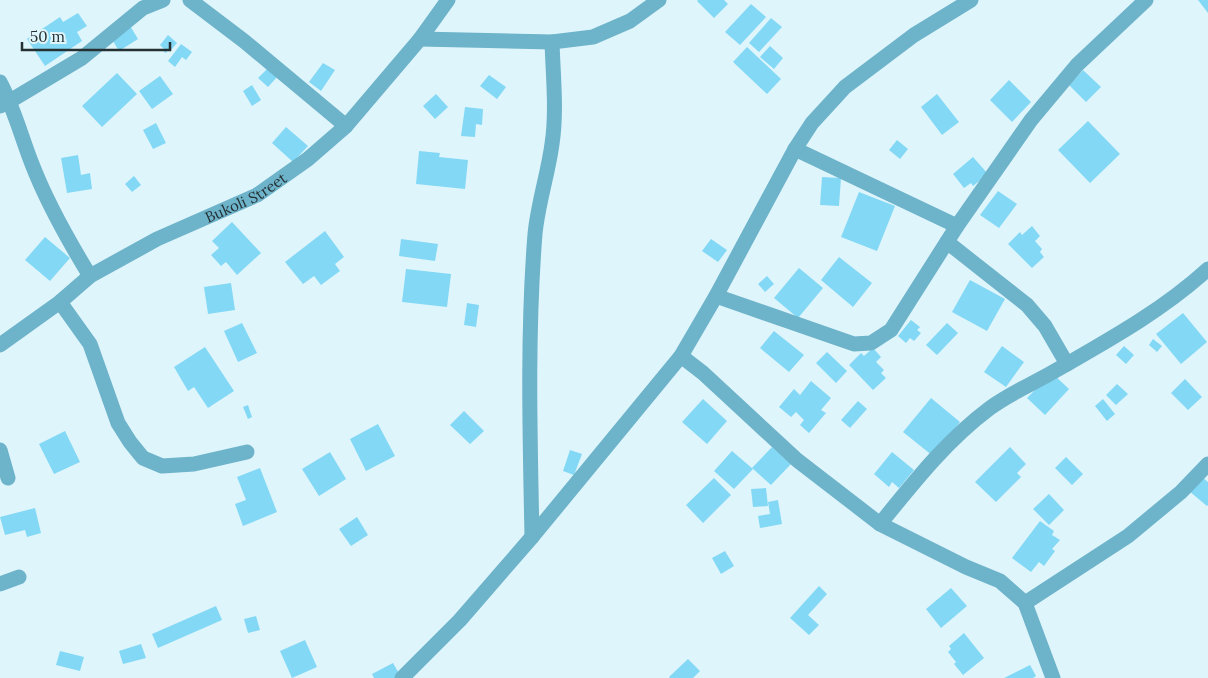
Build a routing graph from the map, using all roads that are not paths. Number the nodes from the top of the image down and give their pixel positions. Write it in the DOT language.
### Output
graph roads {
  1 [pos="163,0"];
  2 [pos="190,0"];
  3 [pos="448,0"];
  4 [pos="659,0"];
  5 [pos="971,0"];
  6 [pos="1146,0"];
  7 [pos="420,39"];
  8 [pos="552,42"];
  9 [pos="0,82"];
  10 [pos="5,104"];
  11 [pos="346,126"];
  12 [pos="795,149"];
  13 [pos="957,226"];
  14 [pos="947,242"];
  15 [pos="1208,269"];
  16 [pos="90,276"];
  17 [pos="716,296"];
  18 [pos="60,302"];
  19 [pos="0,345"];
  20 [pos="681,356"];
  21 [pos="1067,364"];
  22 [pos="0,450"];
  23 [pos="247,452"];
  24 [pos="1208,464"];
  25 [pos="8,478"];
  26 [pos="880,524"];
  27 [pos="532,537"];
  28 [pos="19,578"];
  29 [pos="0,584"];
  30 [pos="1025,603"];
  31 [pos="402,678"];
  32 [pos="1053,678"];
  1 -- 10 [label="street"];
  2 -- 11 [label="street"];
  3 -- 7 [label="street, Bukoli Street"];
  4 -- 8 [label="street"];
  5 -- 12 [label="street"];
  6 -- 13 [label="street"];
  7 -- 8 [label="street"];
  7 -- 11 [label="street, Bukoli Street"];
  8 -- 27 [label="street"];
  9 -- 10 [label="street"];
  10 -- 16 [label="street"];
  11 -- 16 [label="street, Bukoli Street"];
  12 -- 13 [label="street"];
  12 -- 17 [label="street"];
  13 -- 14 [label="street"];
  14 -- 17 [label="street"];
  14 -- 21 [label="street"];
  15 -- 21 [label="street"];
  16 -- 18 [label="street, Bukoli Street"];
  17 -- 20 [label="street"];
  18 -- 19 [label="street, Bukoli Street"];
  18 -- 23 [label="street"];
  20 -- 26 [label="street"];
  20 -- 27 [label="street"];
  21 -- 26 [label="street"];
  22 -- 25 [label="street"];
  24 -- 30 [label="street"];
  26 -- 30 [label="street"];
  27 -- 31 [label="street"];
  28 -- 29 [label="street"];
  30 -- 32 [label="street"];
}
